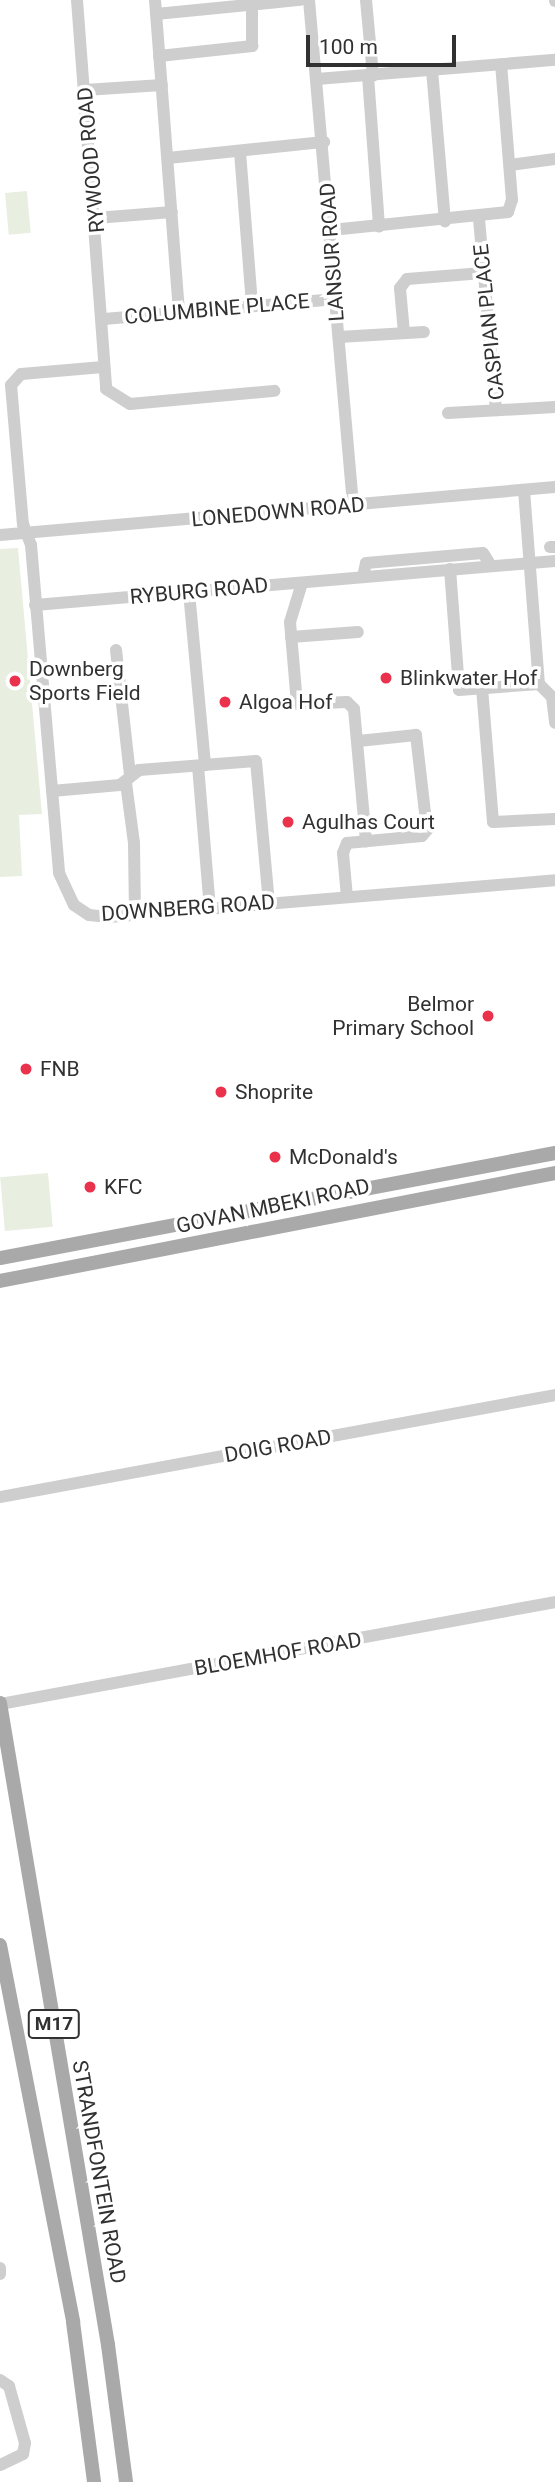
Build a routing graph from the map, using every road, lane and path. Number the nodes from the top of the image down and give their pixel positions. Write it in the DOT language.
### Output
graph roads {
  1 [pos="77,0"];
  2 [pos="155,0"];
  3 [pos="300,0"];
  4 [pos="309,0"];
  5 [pos="366,0"];
  6 [pos="230,3"];
  7 [pos="252,4"];
  8 [pos="156,14"];
  9 [pos="159,56"];
  10 [pos="555,60"];
  11 [pos="501,64"];
  12 [pos="432,70"];
  13 [pos="370,76"];
  14 [pos="317,79"];
  15 [pos="162,85"];
  16 [pos="85,90"];
  17 [pos="324,142"];
  18 [pos="240,152"];
  19 [pos="168,158"];
  20 [pos="555,159"];
  21 [pos="510,165"];
  22 [pos="172,212"];
  23 [pos="96,218"];
  24 [pos="479,219"];
  25 [pos="445,221"];
  26 [pos="379,227"];
  27 [pos="331,230"];
  28 [pos="483,273"];
  29 [pos="335,299"];
  30 [pos="252,306"];
  31 [pos="179,311"];
  32 [pos="104,319"];
  33 [pos="424,332"];
  34 [pos="404,333"];
  35 [pos="339,337"];
  36 [pos="103,367"];
  37 [pos="274,391"];
  38 [pos="555,407"];
  39 [pos="496,410"];
  40 [pos="448,413"];
  41 [pos="555,487"];
  42 [pos="524,490"];
  43 [pos="353,505"];
  44 [pos="27,533"];
  45 [pos="0,535"];
  46 [pos="555,561"];
  47 [pos="530,562"];
  48 [pos="491,566"];
  49 [pos="450,569"];
  50 [pos="363,577"];
  51 [pos="302,583"];
  52 [pos="189,592"];
  53 [pos="35,605"];
  54 [pos="358,632"];
  55 [pos="291,637"];
  56 [pos="116,650"];
  57 [pos="538,684"];
  58 [pos="482,688"];
  59 [pos="554,706"];
  60 [pos="555,723"];
  61 [pos="358,741"];
  62 [pos="202,766"];
  63 [pos="128,778"];
  64 [pos="52,791"];
  65 [pos="555,819"];
  66 [pos="366,841"];
  67 [pos="555,880"];
  68 [pos="347,897"];
  69 [pos="269,903"];
  70 [pos="210,908"];
  71 [pos="135,915"];
  72 [pos="555,1153"];
  73 [pos="555,1173"];
  74 [pos="0,1258"];
  75 [pos="0,1281"];
  76 [pos="555,1395"];
  77 [pos="0,1497"];
  78 [pos="555,1602"];
  79 [pos="0,1704"];
  80 [pos="0,1944"];
  81 [pos="0,2268"];
  82 [pos="0,2274"];
  83 [pos="2,2380"];
  84 [pos="0,2465"];
  85 [pos="94,2482"];
  86 [pos="126,2482"];
  1 -- 16 [label="street, RYWOOD ROAD"];
  2 -- 8 [label="street"];
  3 -- 7 [label="street"];
  4 -- 14 [label="street, LANSUR ROAD"];
  5 -- 13 [label="street"];
  6 -- 7 [label="street"];
  6 -- 8 [label="street"];
  7 -- 9 [label="street"];
  8 -- 9 [label="street"];
  9 -- 15 [label="street"];
  10 -- 11 [label="street"];
  11 -- 12 [label="street"];
  11 -- 21 [label="street"];
  12 -- 13 [label="street"];
  12 -- 25 [label="street"];
  13 -- 14 [label="street"];
  13 -- 26 [label="street"];
  14 -- 17 [label="street, LANSUR ROAD"];
  15 -- 16 [label="street"];
  15 -- 19 [label="street"];
  16 -- 23 [label="street, RYWOOD ROAD"];
  17 -- 18 [label="street"];
  17 -- 27 [label="street, LANSUR ROAD"];
  18 -- 19 [label="street"];
  18 -- 30 [label="street"];
  19 -- 22 [label="street"];
  20 -- 21 [label="street"];
  21 -- 24 [label="street"];
  22 -- 23 [label="street"];
  22 -- 31 [label="street"];
  23 -- 32 [label="street, RYWOOD ROAD"];
  24 -- 25 [label="street"];
  24 -- 28 [label="street, CASPIAN PLACE"];
  25 -- 26 [label="street"];
  26 -- 27 [label="street"];
  27 -- 29 [label="street, LANSUR ROAD"];
  28 -- 34 [label="street"];
  28 -- 39 [label="street, CASPIAN PLACE"];
  29 -- 30 [label="street, COLUMBINE PLACE"];
  29 -- 35 [label="street, LANSUR ROAD"];
  30 -- 31 [label="street, COLUMBINE PLACE"];
  31 -- 32 [label="street, COLUMBINE PLACE"];
  32 -- 36 [label="street, COLUMBINE PLACE"];
  33 -- 34 [label="street"];
  34 -- 35 [label="street"];
  35 -- 43 [label="street, LANSUR ROAD"];
  36 -- 37 [label="street, COLUMBINE PLACE"];
  36 -- 44 [label="street"];
  38 -- 39 [label="street, CASPIAN PLACE"];
  39 -- 40 [label="street"];
  41 -- 42 [label="street, LONEDOWN ROAD"];
  42 -- 43 [label="street, LONEDOWN ROAD"];
  42 -- 47 [label="street"];
  43 -- 44 [label="street, LONEDOWN ROAD"];
  44 -- 45 [label="street, LONEDOWN ROAD"];
  44 -- 53 [label="street, DOWNBERG ROAD"];
  46 -- 47 [label="street, RYBURG ROAD"];
  47 -- 48 [label="street, RYBURG ROAD"];
  47 -- 57 [label="street"];
  48 -- 49 [label="street, RYBURG ROAD"];
  48 -- 50 [label="street, RYBURG ROAD"];
  49 -- 50 [label="street, RYBURG ROAD"];
  49 -- 58 [label="street"];
  50 -- 51 [label="street, RYBURG ROAD"];
  51 -- 52 [label="street, RYBURG ROAD"];
  51 -- 55 [label="street"];
  52 -- 53 [label="street, RYBURG ROAD"];
  52 -- 62 [label="street"];
  53 -- 64 [label="street, DOWNBERG ROAD"];
  54 -- 55 [label="street"];
  55 -- 61 [label="street"];
  56 -- 63 [label="street"];
  57 -- 58 [label="street"];
  57 -- 59 [label="street"];
  58 -- 65 [label="street"];
  59 -- 60 [label="street"];
  61 -- 66 [label="street"];
  61 -- 66 [label="street"];
  62 -- 63 [label="street"];
  62 -- 69 [label="street"];
  62 -- 70 [label="street"];
  63 -- 64 [label="street"];
  63 -- 71 [label="street"];
  64 -- 71 [label="street, DOWNBERG ROAD"];
  66 -- 68 [label="street"];
  67 -- 68 [label="street, DOWNBERG ROAD"];
  68 -- 69 [label="street, DOWNBERG ROAD"];
  69 -- 70 [label="street, DOWNBERG ROAD"];
  70 -- 71 [label="street, DOWNBERG ROAD"];
  72 -- 74 [label="main road, GOVAN MBEKI ROAD"];
  73 -- 75 [label="main road, GOVAN MBEKI ROAD"];
  76 -- 77 [label="street, DOIG ROAD"];
  78 -- 79 [label="street, BLOEMHOF ROAD"];
  79 -- 86 [label="main road, STRANDFONTEIN ROAD / M17"];
  80 -- 85 [label="main road, M17"];
  81 -- 82 [label="street"];
  83 -- 84 [label="street"];
}
